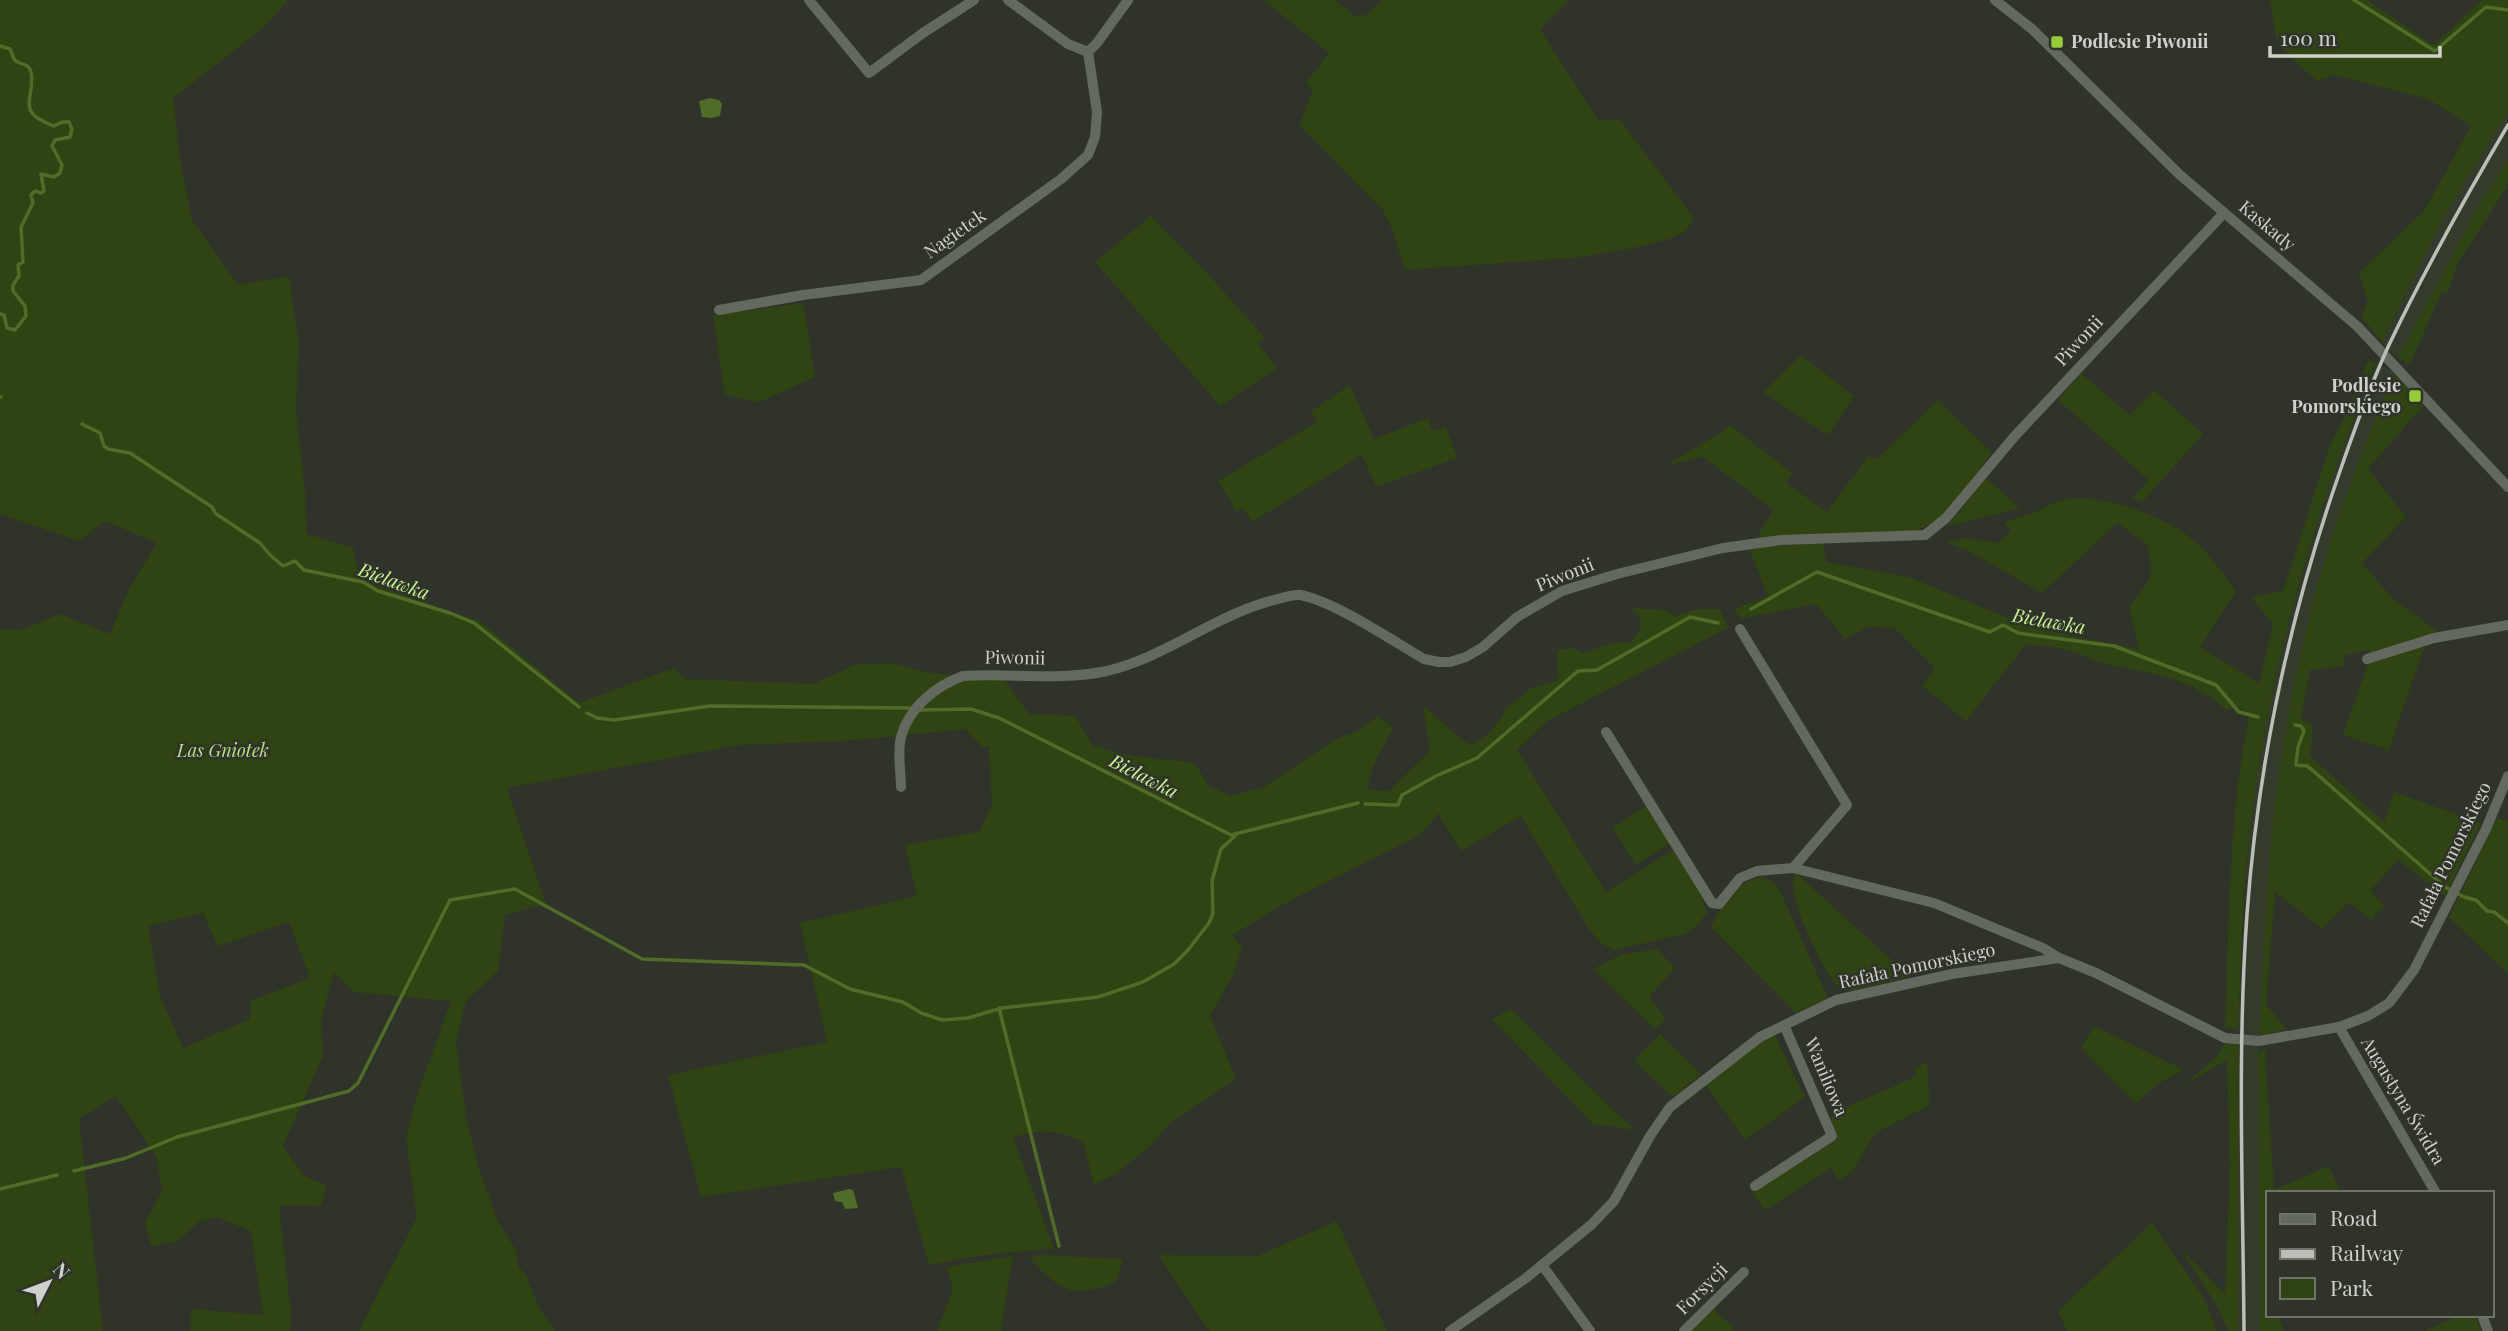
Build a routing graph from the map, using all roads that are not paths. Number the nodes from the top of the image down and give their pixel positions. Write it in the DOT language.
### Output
graph roads {
  1 [pos="809,0"];
  2 [pos="974,0"];
  3 [pos="1008,0"];
  4 [pos="1128,0"];
  5 [pos="1995,0"];
  6 [pos="1088,52"];
  7 [pos="2224,213"];
  8 [pos="719,310"];
  9 [pos="2508,487"];
  10 [pos="2508,625"];
  11 [pos="1740,629"];
  12 [pos="2367,659"];
  13 [pos="1606,732"];
  14 [pos="2508,776"];
  15 [pos="901,787"];
  16 [pos="1793,868"];
  17 [pos="2059,958"];
  18 [pos="1784,1025"];
  19 [pos="2339,1027"];
  20 [pos="1755,1186"];
  21 [pos="2435,1191"];
  22 [pos="1542,1265"];
  23 [pos="1744,1272"];
  24 [pos="1450,1331"];
  25 [pos="1590,1331"];
  26 [pos="1684,1331"];
  1 -- 2 [label="street"];
  3 -- 6 [label="street"];
  4 -- 6 [label="street"];
  5 -- 7 [label="street, Kaskady"];
  6 -- 8 [label="street, Nagietek"];
  7 -- 9 [label="street, Kaskady"];
  7 -- 15 [label="street, Piwonii"];
  10 -- 12 [label="street"];
  11 -- 16 [label="street"];
  13 -- 16 [label="street, Rafała Pomorskiego"];
  14 -- 19 [label="street, Rafała Pomorskiego"];
  16 -- 17 [label="street, Rafała Pomorskiego"];
  17 -- 18 [label="street, Rafała Pomorskiego"];
  17 -- 19 [label="street, Rafała Pomorskiego"];
  18 -- 20 [label="street, Waniliowa"];
  18 -- 22 [label="street, Rafała Pomorskiego"];
  19 -- 21 [label="street, Augustyna Świdra"];
  22 -- 24 [label="street, Rafała Pomorskiego"];
  22 -- 25 [label="street"];
  23 -- 26 [label="street, Forsycji"];
}
